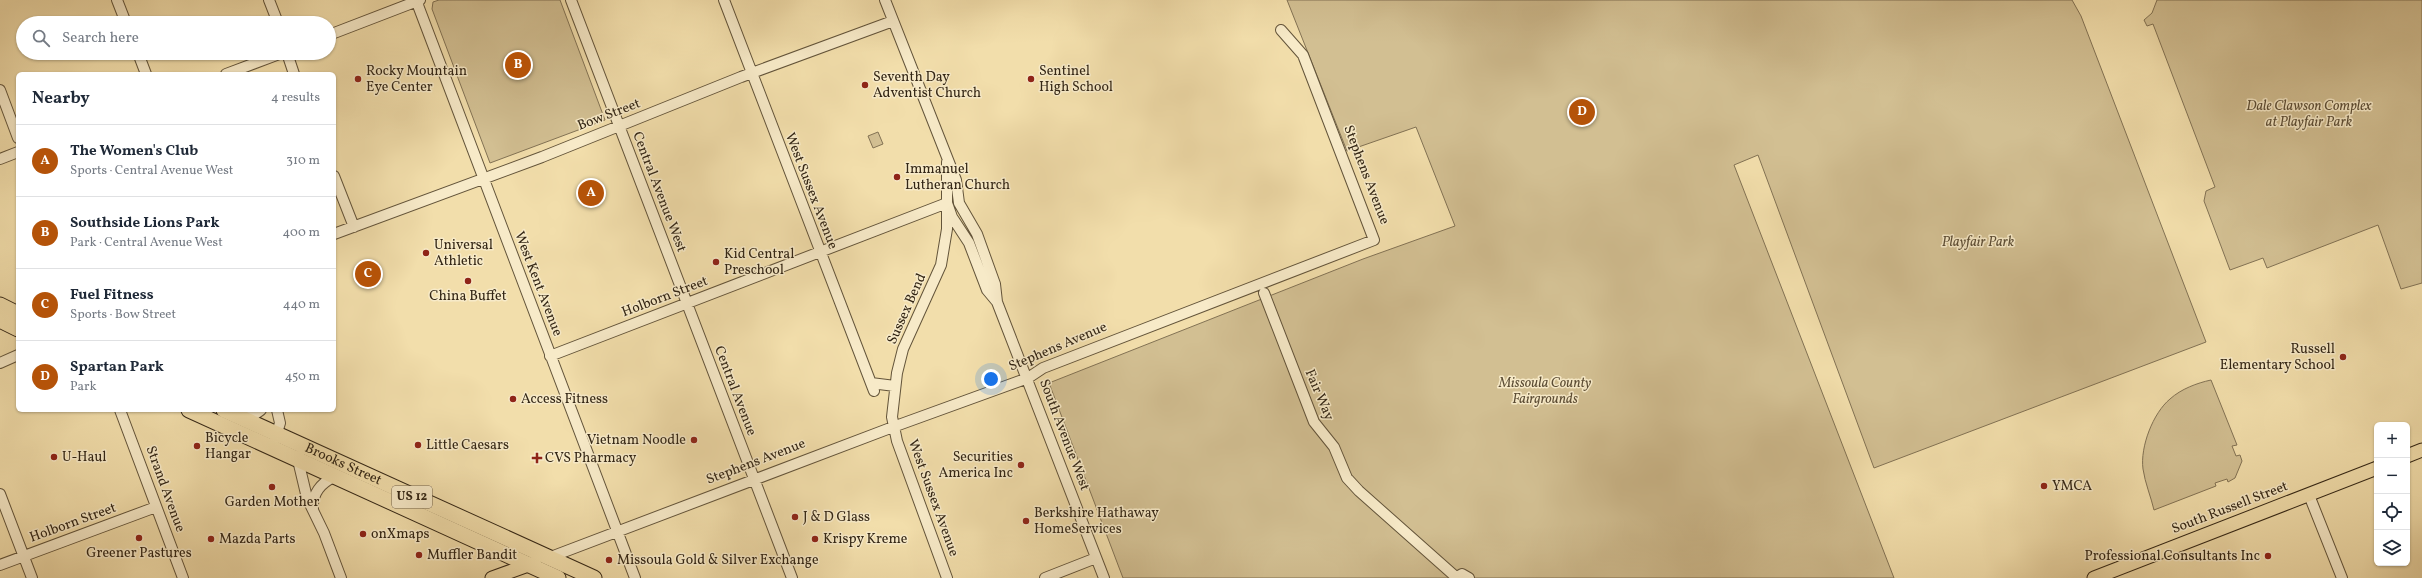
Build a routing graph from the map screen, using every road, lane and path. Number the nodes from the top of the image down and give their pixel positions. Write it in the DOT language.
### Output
graph roads {
  1 [pos="117,0"];
  2 [pos="269,0"];
  3 [pos="571,0"];
  4 [pos="724,0"];
  5 [pos="885,0"];
  6 [pos="418,1"];
  7 [pos="123,16"];
  8 [pos="275,16"];
  9 [pos="893,21"];
  10 [pos="1281,30"];
  11 [pos="336,32"];
  12 [pos="141,60"];
  13 [pos="263,60"];
  14 [pos="289,60"];
  15 [pos="145,72"];
  16 [pos="231,72"];
  17 [pos="293,72"];
  18 [pos="751,74"];
  19 [pos="0,90"];
  20 [pos="619,127"];
  21 [pos="16,133"];
  22 [pos="16,153"];
  23 [pos="0,159"];
  24 [pos="947,161"];
  25 [pos="482,178"];
  26 [pos="336,181"];
  27 [pos="947,203"];
  28 [pos="354,226"];
  29 [pos="336,233"];
  30 [pos="820,252"];
  31 [pos="1264,293"];
  32 [pos="998,302"];
  33 [pos="687,303"];
  34 [pos="0,305"];
  35 [pos="16,313"];
  36 [pos="0,320"];
  37 [pos="16,328"];
  38 [pos="16,356"];
  39 [pos="550,356"];
  40 [pos="0,363"];
  41 [pos="1028,378"];
  42 [pos="895,386"];
  43 [pos="194,412"];
  44 [pos="228,412"];
  45 [pos="258,412"];
  46 [pos="277,412"];
  47 [pos="123,413"];
  48 [pos="241,418"];
  49 [pos="893,427"];
  50 [pos="274,442"];
  51 [pos="2422,450"];
  52 [pos="300,454"];
  53 [pos="2410,455"];
  54 [pos="2374,469"];
  55 [pos="334,477"];
  56 [pos="754,480"];
  57 [pos="0,494"];
  58 [pos="2310,495"];
  59 [pos="156,507"];
  60 [pos="313,511"];
  61 [pos="618,531"];
  62 [pos="23,556"];
  63 [pos="548,558"];
  64 [pos="1096,558"];
  65 [pos="0,565"];
  66 [pos="526,565"];
  67 [pos="32,578"];
  68 [pos="183,578"];
  69 [pos="341,578"];
  70 [pos="492,578"];
  71 [pos="558,578"];
  72 [pos="594,578"];
  73 [pos="635,578"];
  74 [pos="792,578"];
  75 [pos="947,578"];
  76 [pos="1045,578"];
  77 [pos="1104,578"];
  78 [pos="1456,578"];
  79 [pos="1469,578"];
  80 [pos="2094,578"];
  81 [pos="2342,578"];
  1 -- 7 [label="street"];
  2 -- 8 [label="street"];
  3 -- 20 [label="street, Central Avenue West"];
  4 -- 18 [label="street, West Sussex Avenue"];
  5 -- 9 [label="street, South Avenue West"];
  6 -- 11 [label="street"];
  6 -- 25 [label="street, West Kent Avenue"];
  9 -- 18 [label="street, Bow Street"];
  9 -- 24 [label="street, South Avenue West"];
  10 -- 41 [label="street, Stephens Avenue"];
  12 -- 15 [label="street"];
  13 -- 16 [label="street"];
  14 -- 17 [label="street"];
  18 -- 20 [label="street, Bow Street"];
  18 -- 30 [label="street, West Sussex Avenue"];
  19 -- 21 [label="street"];
  20 -- 25 [label="street, Bow Street"];
  20 -- 33 [label="street, Central Avenue West"];
  22 -- 23 [label="street"];
  24 -- 27 [label="street, South Avenue West"];
  24 -- 32 [label="street, South Avenue West"];
  25 -- 28 [label="street, Bow Street"];
  25 -- 39 [label="street, West Kent Avenue"];
  26 -- 28 [label="street"];
  27 -- 30 [label="street, Holborn Street"];
  27 -- 32 [label="street, South Avenue West"];
  27 -- 42 [label="street, Sussex Bend"];
  28 -- 29 [label="street, Bow Street"];
  30 -- 33 [label="street, Holborn Street"];
  30 -- 42 [label="street, West Sussex Avenue"];
  31 -- 78 [label="street, Fair Way"];
  32 -- 41 [label="street, South Avenue West"];
  33 -- 39 [label="street, Holborn Street"];
  33 -- 56 [label="street, Central Avenue"];
  34 -- 35 [label="highway"];
  36 -- 37 [label="highway"];
  38 -- 40 [label="street"];
  39 -- 61 [label="street, West Kent Avenue"];
  41 -- 49 [label="street, Stephens Avenue"];
  41 -- 64 [label="street, South Avenue West"];
  42 -- 49 [label="street, Sussex Bend"];
  43 -- 50 [label="highway, Brooks Street / US 12"];
  44 -- 48 [label="highway, Brooks Street / US 12"];
  45 -- 48 [label="street"];
  46 -- 50 [label="street"];
  47 -- 59 [label="street, Strand Avenue"];
  48 -- 50 [label="highway, Brooks Street / US 12"];
  49 -- 56 [label="street, Stephens Avenue"];
  49 -- 75 [label="street, West Sussex Avenue"];
  50 -- 52 [label="highway, Brooks Street / US 12"];
  51 -- 53 [label="main road"];
  52 -- 55 [label="highway, Brooks Street / US 12"];
  52 -- 60 [label="street"];
  52 -- 63 [label="highway, Brooks Street / US 12"];
  54 -- 58 [label="main road, South Russell Street"];
  55 -- 60 [label="street"];
  55 -- 66 [label="highway, Brooks Street / US 12"];
  56 -- 61 [label="street, Stephens Avenue"];
  56 -- 74 [label="street, Central Avenue"];
  57 -- 62 [label="street"];
  58 -- 80 [label="main road, South Russell Street"];
  58 -- 81 [label="street"];
  59 -- 62 [label="street, Holborn Street"];
  59 -- 68 [label="street, Strand Avenue"];
  60 -- 69 [label="street"];
  61 -- 63 [label="street, Stephens Avenue"];
  61 -- 73 [label="street, West Kent Avenue"];
  62 -- 65 [label="street, Holborn Street"];
  62 -- 67 [label="street"];
  63 -- 66 [label="main road, Stephens Avenue"];
  63 -- 72 [label="highway, Brooks Street / US 12"];
  64 -- 76 [label="street"];
  64 -- 77 [label="street, South Avenue West"];
  66 -- 70 [label="main road, Stephens Avenue"];
  66 -- 71 [label="highway, Brooks Street / US 12"];
  78 -- 79 [label="street, Fair Way"];
}
